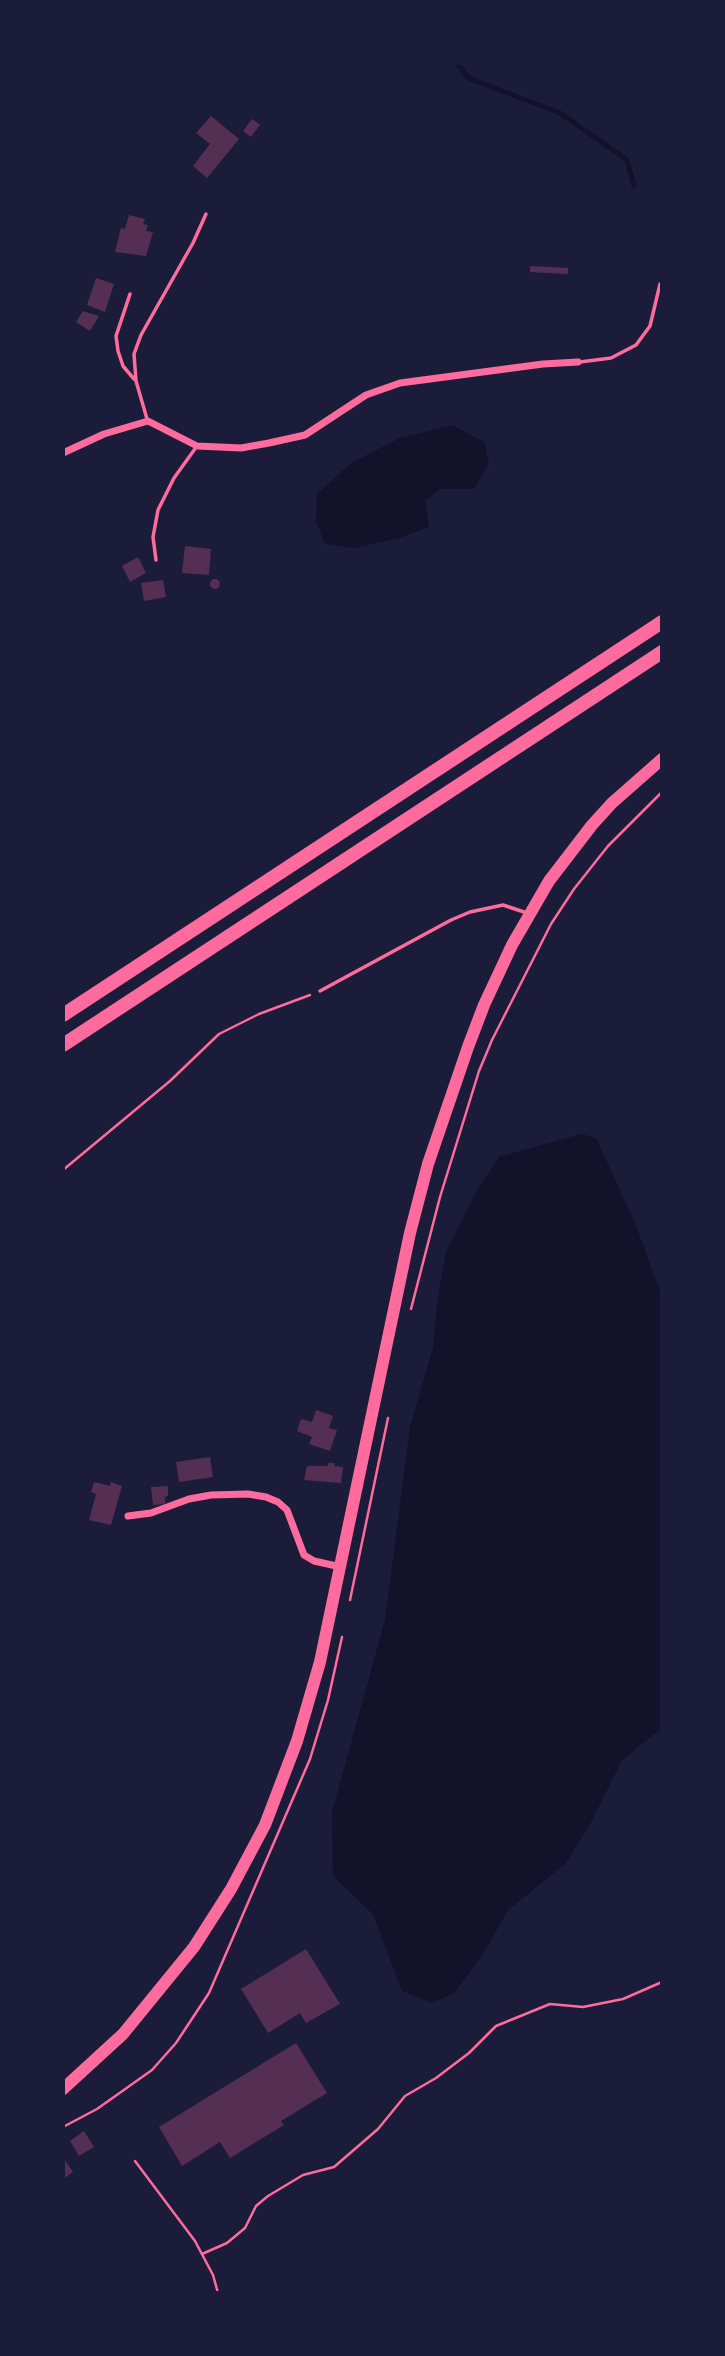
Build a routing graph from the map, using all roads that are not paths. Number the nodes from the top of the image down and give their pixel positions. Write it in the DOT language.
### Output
graph roads {
  1 [pos="206,214"];
  2 [pos="660,284"];
  3 [pos="131,294"];
  4 [pos="578,362"];
  5 [pos="136,381"];
  6 [pos="148,421"];
  7 [pos="197,446"];
  8 [pos="63,453"];
  9 [pos="156,560"];
  10 [pos="662,622"];
  11 [pos="662,652"];
  12 [pos="662,759"];
  13 [pos="529,914"];
  14 [pos="320,991"];
  15 [pos="63,1015"];
  16 [pos="63,1045"];
  17 [pos="128,1516"];
  18 [pos="341,1567"];
  19 [pos="63,2089"];
  1 -- 5 [label="lane"];
  2 -- 4 [label="lane"];
  3 -- 5 [label="lane"];
  4 -- 7 [label="street"];
  5 -- 6 [label="lane"];
  6 -- 7 [label="street"];
  6 -- 8 [label="street"];
  7 -- 9 [label="lane"];
  10 -- 15 [label="highway"];
  11 -- 16 [label="highway"];
  12 -- 13 [label="main road"];
  13 -- 14 [label="lane"];
  13 -- 18 [label="main road"];
  17 -- 18 [label="street"];
  18 -- 19 [label="main road"];
}
